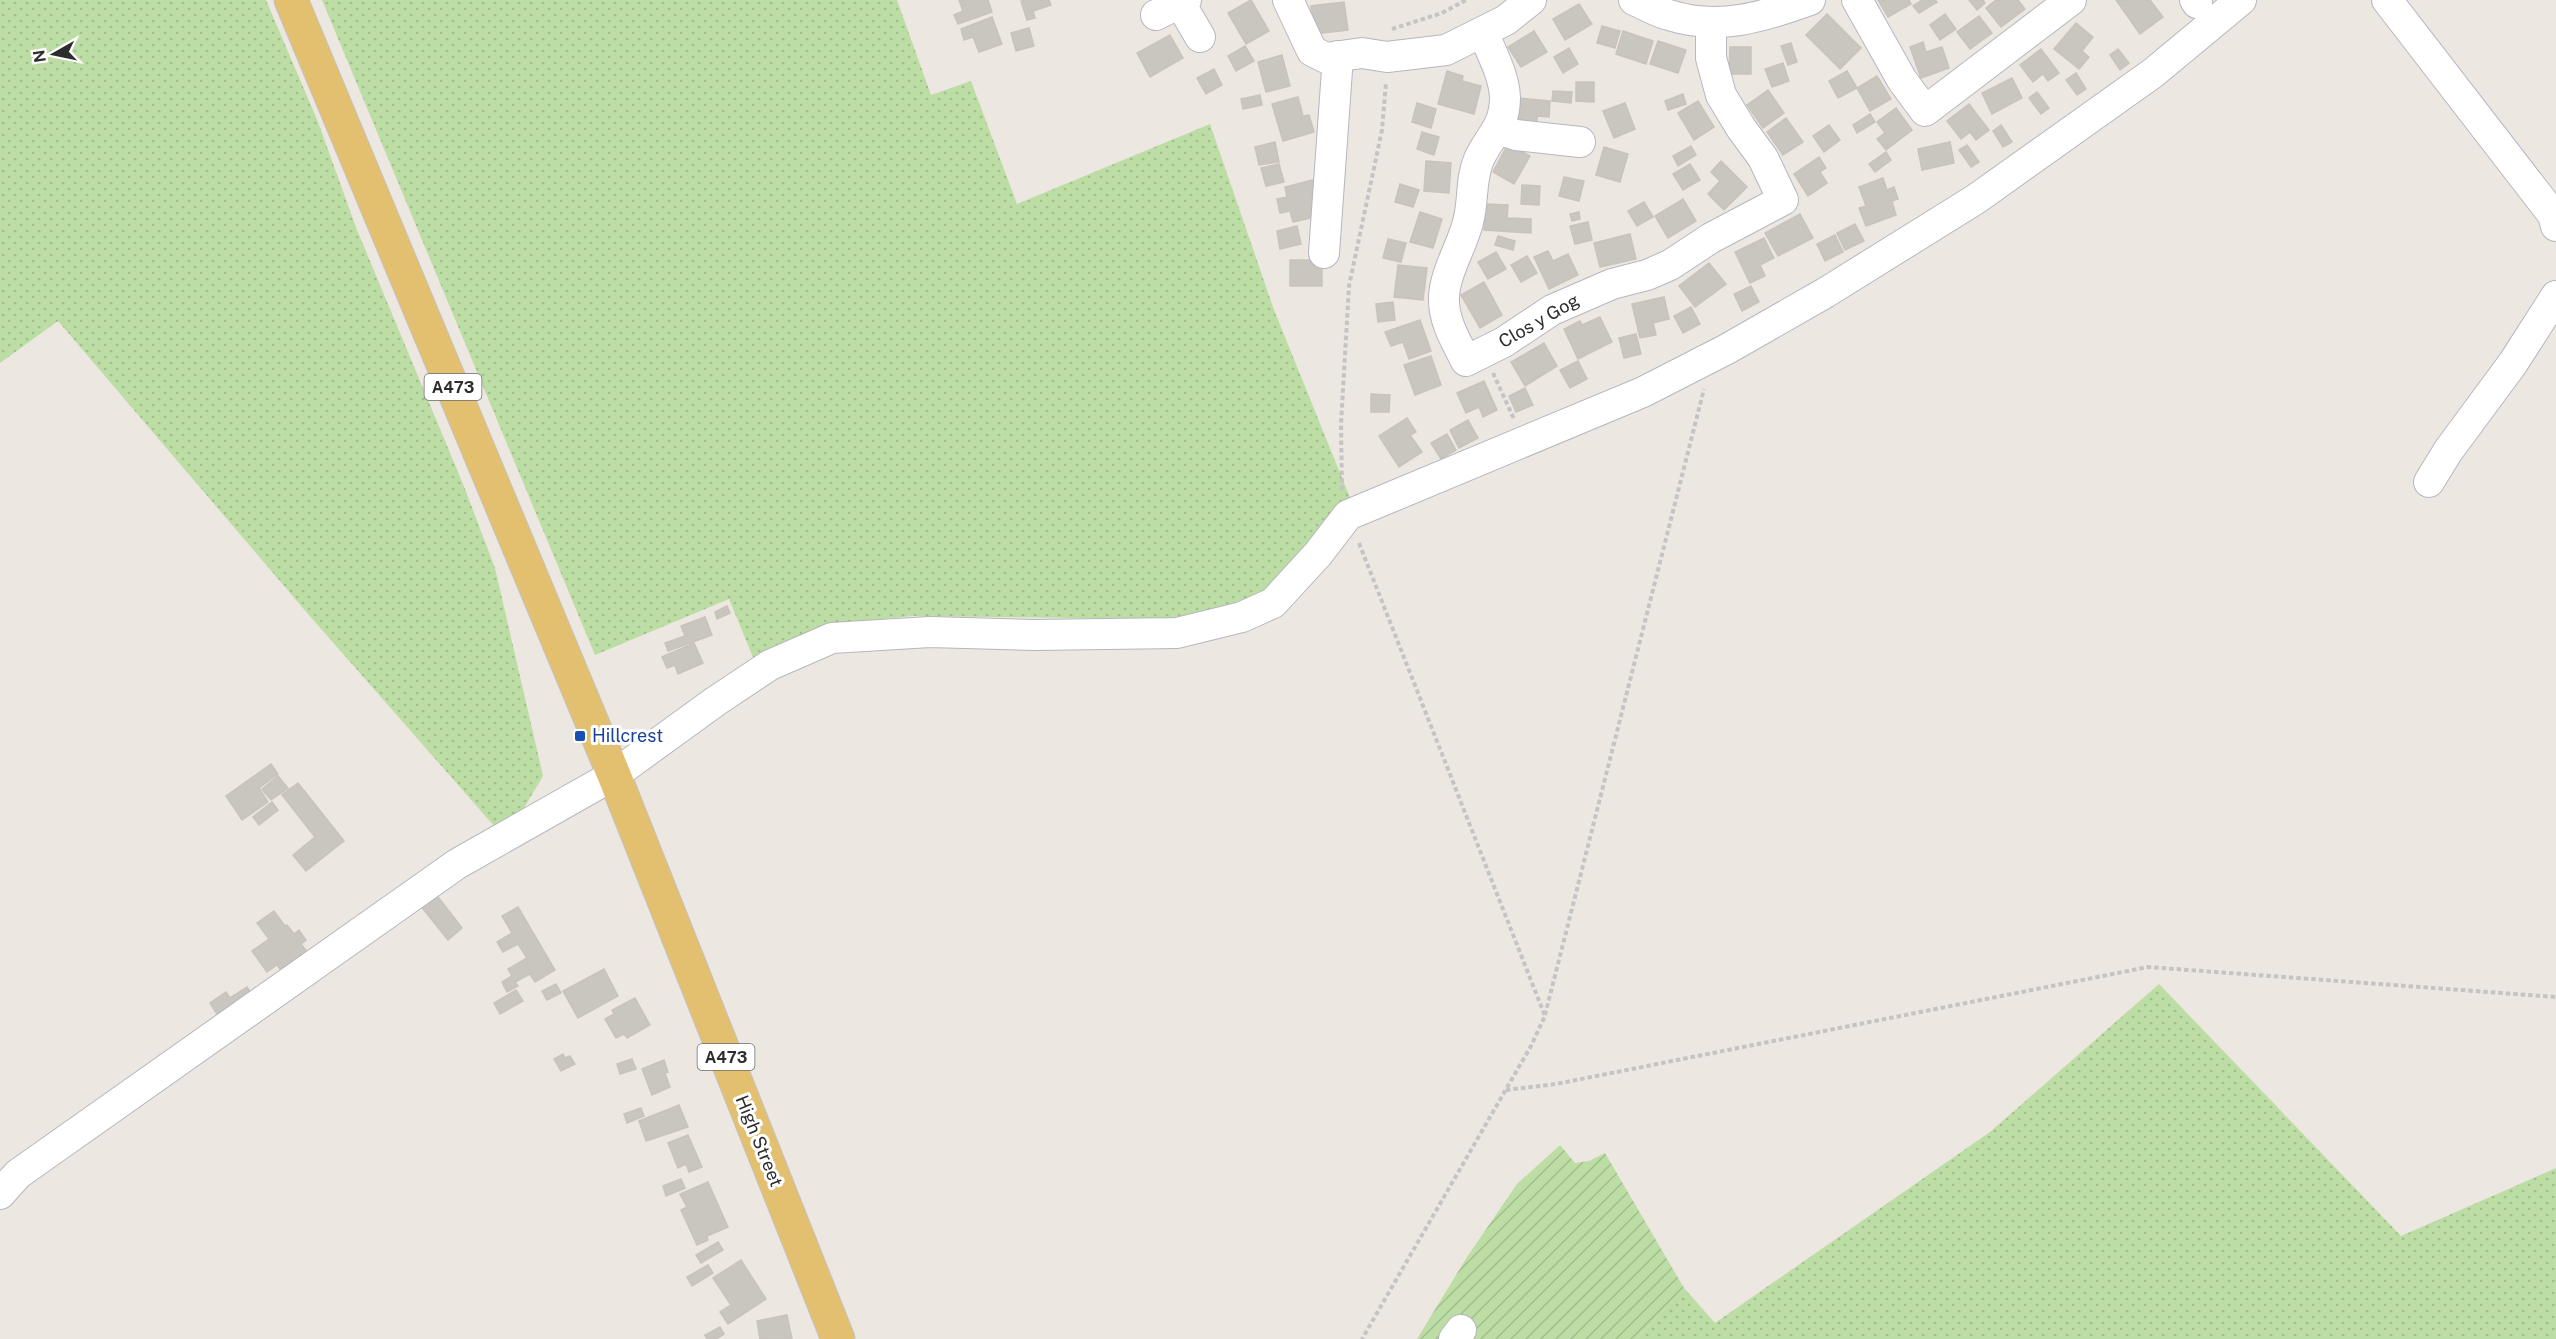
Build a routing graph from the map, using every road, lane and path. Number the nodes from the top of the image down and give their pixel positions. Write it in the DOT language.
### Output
graph roads {
  1 [pos="291,0"];
  2 [pos="1288,0"];
  3 [pos="1466,0"];
  4 [pos="1531,0"];
  5 [pos="1634,0"];
  6 [pos="1810,0"];
  7 [pos="1857,0"];
  8 [pos="2241,0"];
  9 [pos="2387,0"];
  10 [pos="1174,6"];
  11 [pos="2052,6"];
  12 [pos="1711,23"];
  13 [pos="1483,32"];
  14 [pos="1200,38"];
  15 [pos="1338,56"];
  16 [pos="1387,57"];
  17 [pos="1498,129"];
  18 [pos="1580,142"];
  19 [pos="2556,226"];
  20 [pos="1324,254"];
  21 [pos="2556,296"];
  22 [pos="1484,352"];
  23 [pos="1712,357"];
  24 [pos="1524,441"];
  25 [pos="2429,482"];
  26 [pos="1348,515"];
  27 [pos="614,775"];
  28 [pos="2556,997"];
  29 [pos="1545,1016"];
  30 [pos="1506,1090"];
  31 [pos="0,1194"];
  32 [pos="838,1339"];
  33 [pos="1362,1339"];
  1 -- 27 [label="main road, A473"];
  2 -- 15 [label="street"];
  3 -- 16 [label="path"];
  4 -- 13 [label="street"];
  5 -- 12 [label="street"];
  6 -- 12 [label="street"];
  7 -- 11 [label="street"];
  8 -- 23 [label="street"];
  9 -- 19 [label="street"];
  10 -- 14 [label="street"];
  12 -- 22 [label="street, Clos y Gog"];
  13 -- 16 [label="street"];
  13 -- 17 [label="street, Clos y Gog"];
  15 -- 16 [label="street"];
  15 -- 20 [label="street"];
  16 -- 26 [label="path"];
  17 -- 18 [label="street"];
  17 -- 22 [label="street, Clos y Gog"];
  21 -- 25 [label="street"];
  22 -- 24 [label="path"];
  23 -- 24 [label="street"];
  23 -- 29 [label="path"];
  24 -- 26 [label="street"];
  26 -- 27 [label="street"];
  26 -- 29 [label="path"];
  27 -- 31 [label="street"];
  27 -- 32 [label="main road, High Street / A473"];
  28 -- 30 [label="path"];
  29 -- 30 [label="path"];
  30 -- 33 [label="path"];
}
